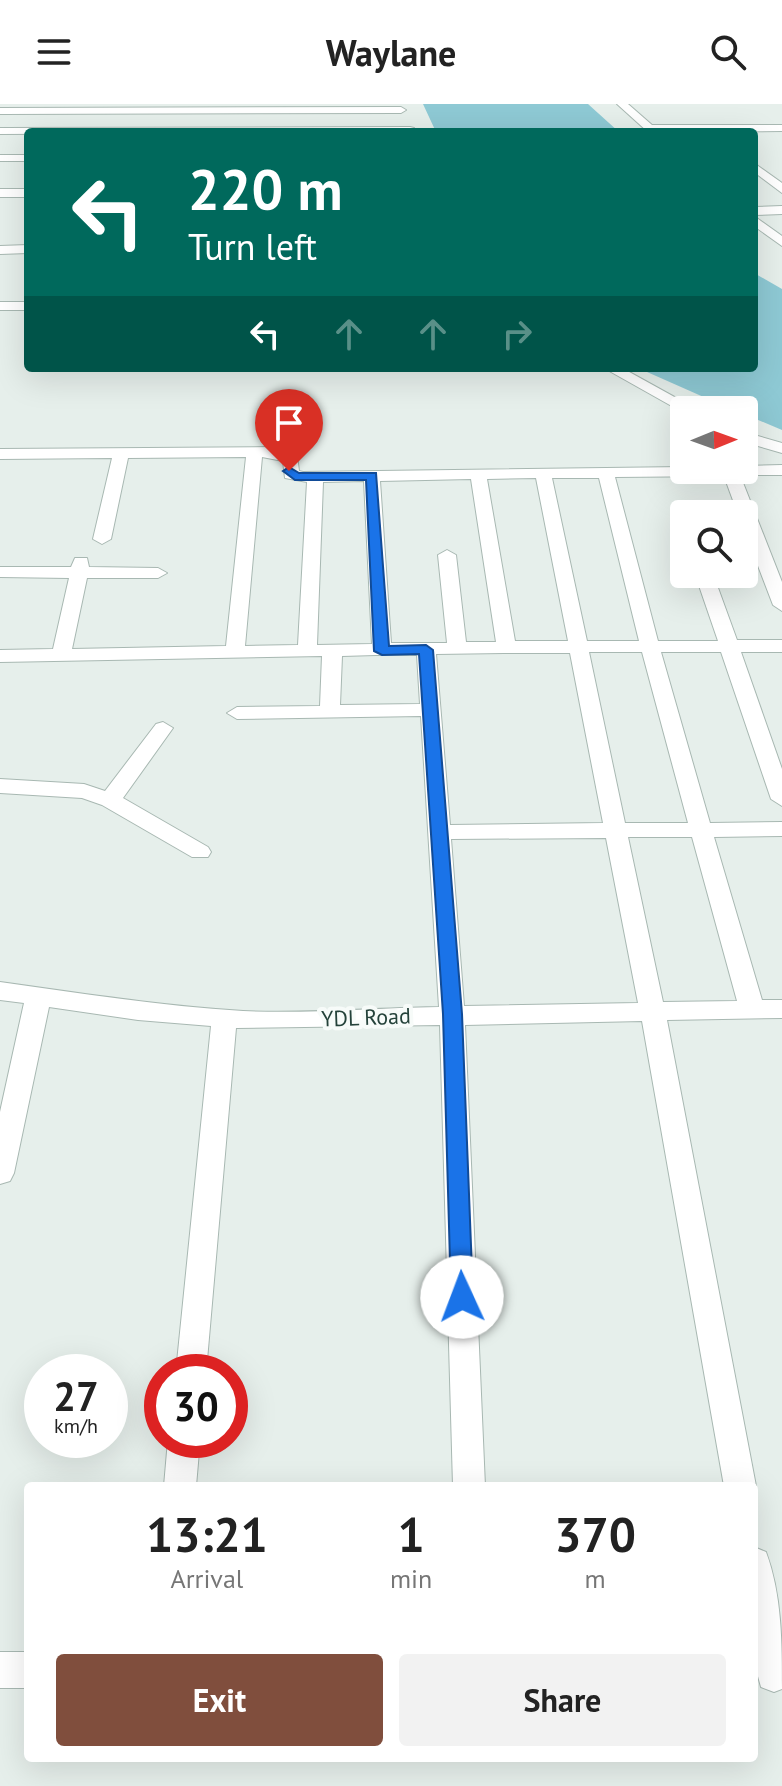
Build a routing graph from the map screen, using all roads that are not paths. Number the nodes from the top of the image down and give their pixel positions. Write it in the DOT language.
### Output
graph roads {
  1 [pos="622,104"];
  2 [pos="168,107"];
  3 [pos="400,107"];
  4 [pos="106,108"];
  5 [pos="0,111"];
  6 [pos="687,114"];
  7 [pos="647,123"];
  8 [pos="96,128"];
  9 [pos="160,128"];
  10 [pos="409,128"];
  11 [pos="691,128"];
  12 [pos="706,128"];
  13 [pos="782,128"];
  14 [pos="758,129"];
  15 [pos="0,131"];
  16 [pos="24,131"];
  17 [pos="0,158"];
  18 [pos="24,158"];
  19 [pos="758,169"];
  20 [pos="758,177"];
  21 [pos="768,177"];
  22 [pos="782,177"];
  23 [pos="782,189"];
  24 [pos="0,193"];
  25 [pos="24,193"];
  26 [pos="782,210"];
  27 [pos="758,211"];
  28 [pos="758,223"];
  29 [pos="782,242"];
  30 [pos="24,249"];
  31 [pos="0,250"];
  32 [pos="0,306"];
  33 [pos="24,306"];
  34 [pos="619,372"];
  35 [pos="670,399"];
  36 [pos="758,441"];
  37 [pos="782,448"];
  38 [pos="254,452"];
  39 [pos="0,454"];
  40 [pos="121,454"];
  41 [pos="758,470"];
  42 [pos="782,470"];
  43 [pos="670,472"];
  44 [pos="478,473"];
  45 [pos="543,473"];
  46 [pos="606,473"];
  47 [pos="372,476"];
  48 [pos="315,477"];
  49 [pos="735,484"];
  50 [pos="102,539"];
  51 [pos="447,555"];
  52 [pos="80,567"];
  53 [pos="0,572"];
  54 [pos="158,573"];
  55 [pos="709,588"];
  56 [pos="782,605"];
  57 [pos="782,646"];
  58 [pos="581,647"];
  59 [pos="650,647"];
  60 [pos="728,647"];
  61 [pos="507,648"];
  62 [pos="457,649"];
  63 [pos="426,650"];
  64 [pos="382,651"];
  65 [pos="332,652"];
  66 [pos="307,653"];
  67 [pos="235,654"];
  68 [pos="61,655"];
  69 [pos="0,656"];
  70 [pos="430,710"];
  71 [pos="330,711"];
  72 [pos="237,713"];
  73 [pos="163,728"];
  74 [pos="0,786"];
  75 [pos="782,799"];
  76 [pos="110,800"];
  77 [pos="782,829"];
  78 [pos="701,830"];
  79 [pos="617,831"];
  80 [pos="439,832"];
  81 [pos="200,852"];
  82 [pos="0,991"];
  83 [pos="39,994"];
  84 [pos="782,1009"];
  85 [pos="752,1010"];
  86 [pos="653,1013"];
  87 [pos="452,1014"];
  88 [pos="224,1018"];
  89 [pos="0,1173"];
  90 [pos="193,1354"];
  91 [pos="182,1458"];
  92 [pos="180,1482"];
  93 [pos="469,1482"];
  94 [pos="739,1482"];
  95 [pos="758,1592"];
  96 [pos="0,1670"];
  97 [pos="24,1670"];
  98 [pos="770,1674"];
  1 -- 7 [label="street"];
  2 -- 3 [label="street"];
  2 -- 4 [label="street"];
  2 -- 9 [label="street"];
  3 -- 10 [label="street"];
  4 -- 5 [label="street"];
  4 -- 8 [label="street"];
  6 -- 12 [label="street"];
  7 -- 11 [label="street"];
  13 -- 14 [label="street"];
  15 -- 16 [label="street"];
  17 -- 18 [label="street"];
  19 -- 21 [label="street"];
  20 -- 21 [label="street"];
  21 -- 22 [label="street"];
  21 -- 23 [label="street"];
  24 -- 25 [label="street"];
  26 -- 27 [label="street"];
  28 -- 29 [label="street"];
  30 -- 31 [label="street"];
  32 -- 33 [label="street"];
  34 -- 35 [label="street"];
  36 -- 37 [label="street"];
  38 -- 40 [label="street"];
  38 -- 48 [label="street"];
  38 -- 67 [label="street"];
  39 -- 40 [label="street"];
  40 -- 50 [label="street"];
  41 -- 42 [label="street"];
  43 -- 46 [label="street"];
  44 -- 45 [label="street"];
  44 -- 47 [label="street"];
  44 -- 61 [label="street"];
  45 -- 46 [label="street"];
  45 -- 58 [label="street"];
  46 -- 59 [label="street"];
  47 -- 48 [label="street"];
  47 -- 64 [label="street"];
  48 -- 66 [label="street"];
  49 -- 56 [label="street"];
  51 -- 62 [label="street"];
  52 -- 53 [label="street"];
  52 -- 54 [label="street"];
  52 -- 68 [label="street"];
  55 -- 60 [label="street"];
  57 -- 60 [label="street"];
  58 -- 59 [label="street"];
  58 -- 61 [label="street"];
  58 -- 79 [label="street"];
  59 -- 60 [label="street"];
  59 -- 78 [label="street"];
  60 -- 75 [label="street"];
  61 -- 62 [label="street"];
  62 -- 63 [label="street"];
  63 -- 64 [label="street"];
  63 -- 70 [label="street"];
  64 -- 65 [label="street"];
  65 -- 66 [label="street"];
  65 -- 71 [label="street"];
  66 -- 67 [label="street"];
  67 -- 68 [label="street"];
  68 -- 69 [label="street"];
  70 -- 71 [label="street"];
  70 -- 80 [label="street"];
  71 -- 72 [label="street"];
  73 -- 76 [label="street"];
  74 -- 76 [label="street"];
  76 -- 81 [label="street"];
  77 -- 78 [label="street"];
  78 -- 79 [label="street"];
  78 -- 85 [label="street"];
  79 -- 80 [label="street"];
  79 -- 86 [label="street"];
  80 -- 87 [label="street"];
  82 -- 83 [label="street, YDL Road"];
  83 -- 88 [label="street, YDL Road"];
  83 -- 89 [label="street"];
  84 -- 85 [label="street, YDL Road"];
  85 -- 86 [label="street, YDL Road"];
  86 -- 87 [label="street, YDL Road"];
  86 -- 94 [label="street"];
  87 -- 88 [label="street, YDL Road"];
  87 -- 93 [label="street"];
  88 -- 90 [label="street"];
  91 -- 92 [label="street"];
  95 -- 98 [label="street"];
  96 -- 97 [label="street"];
}
